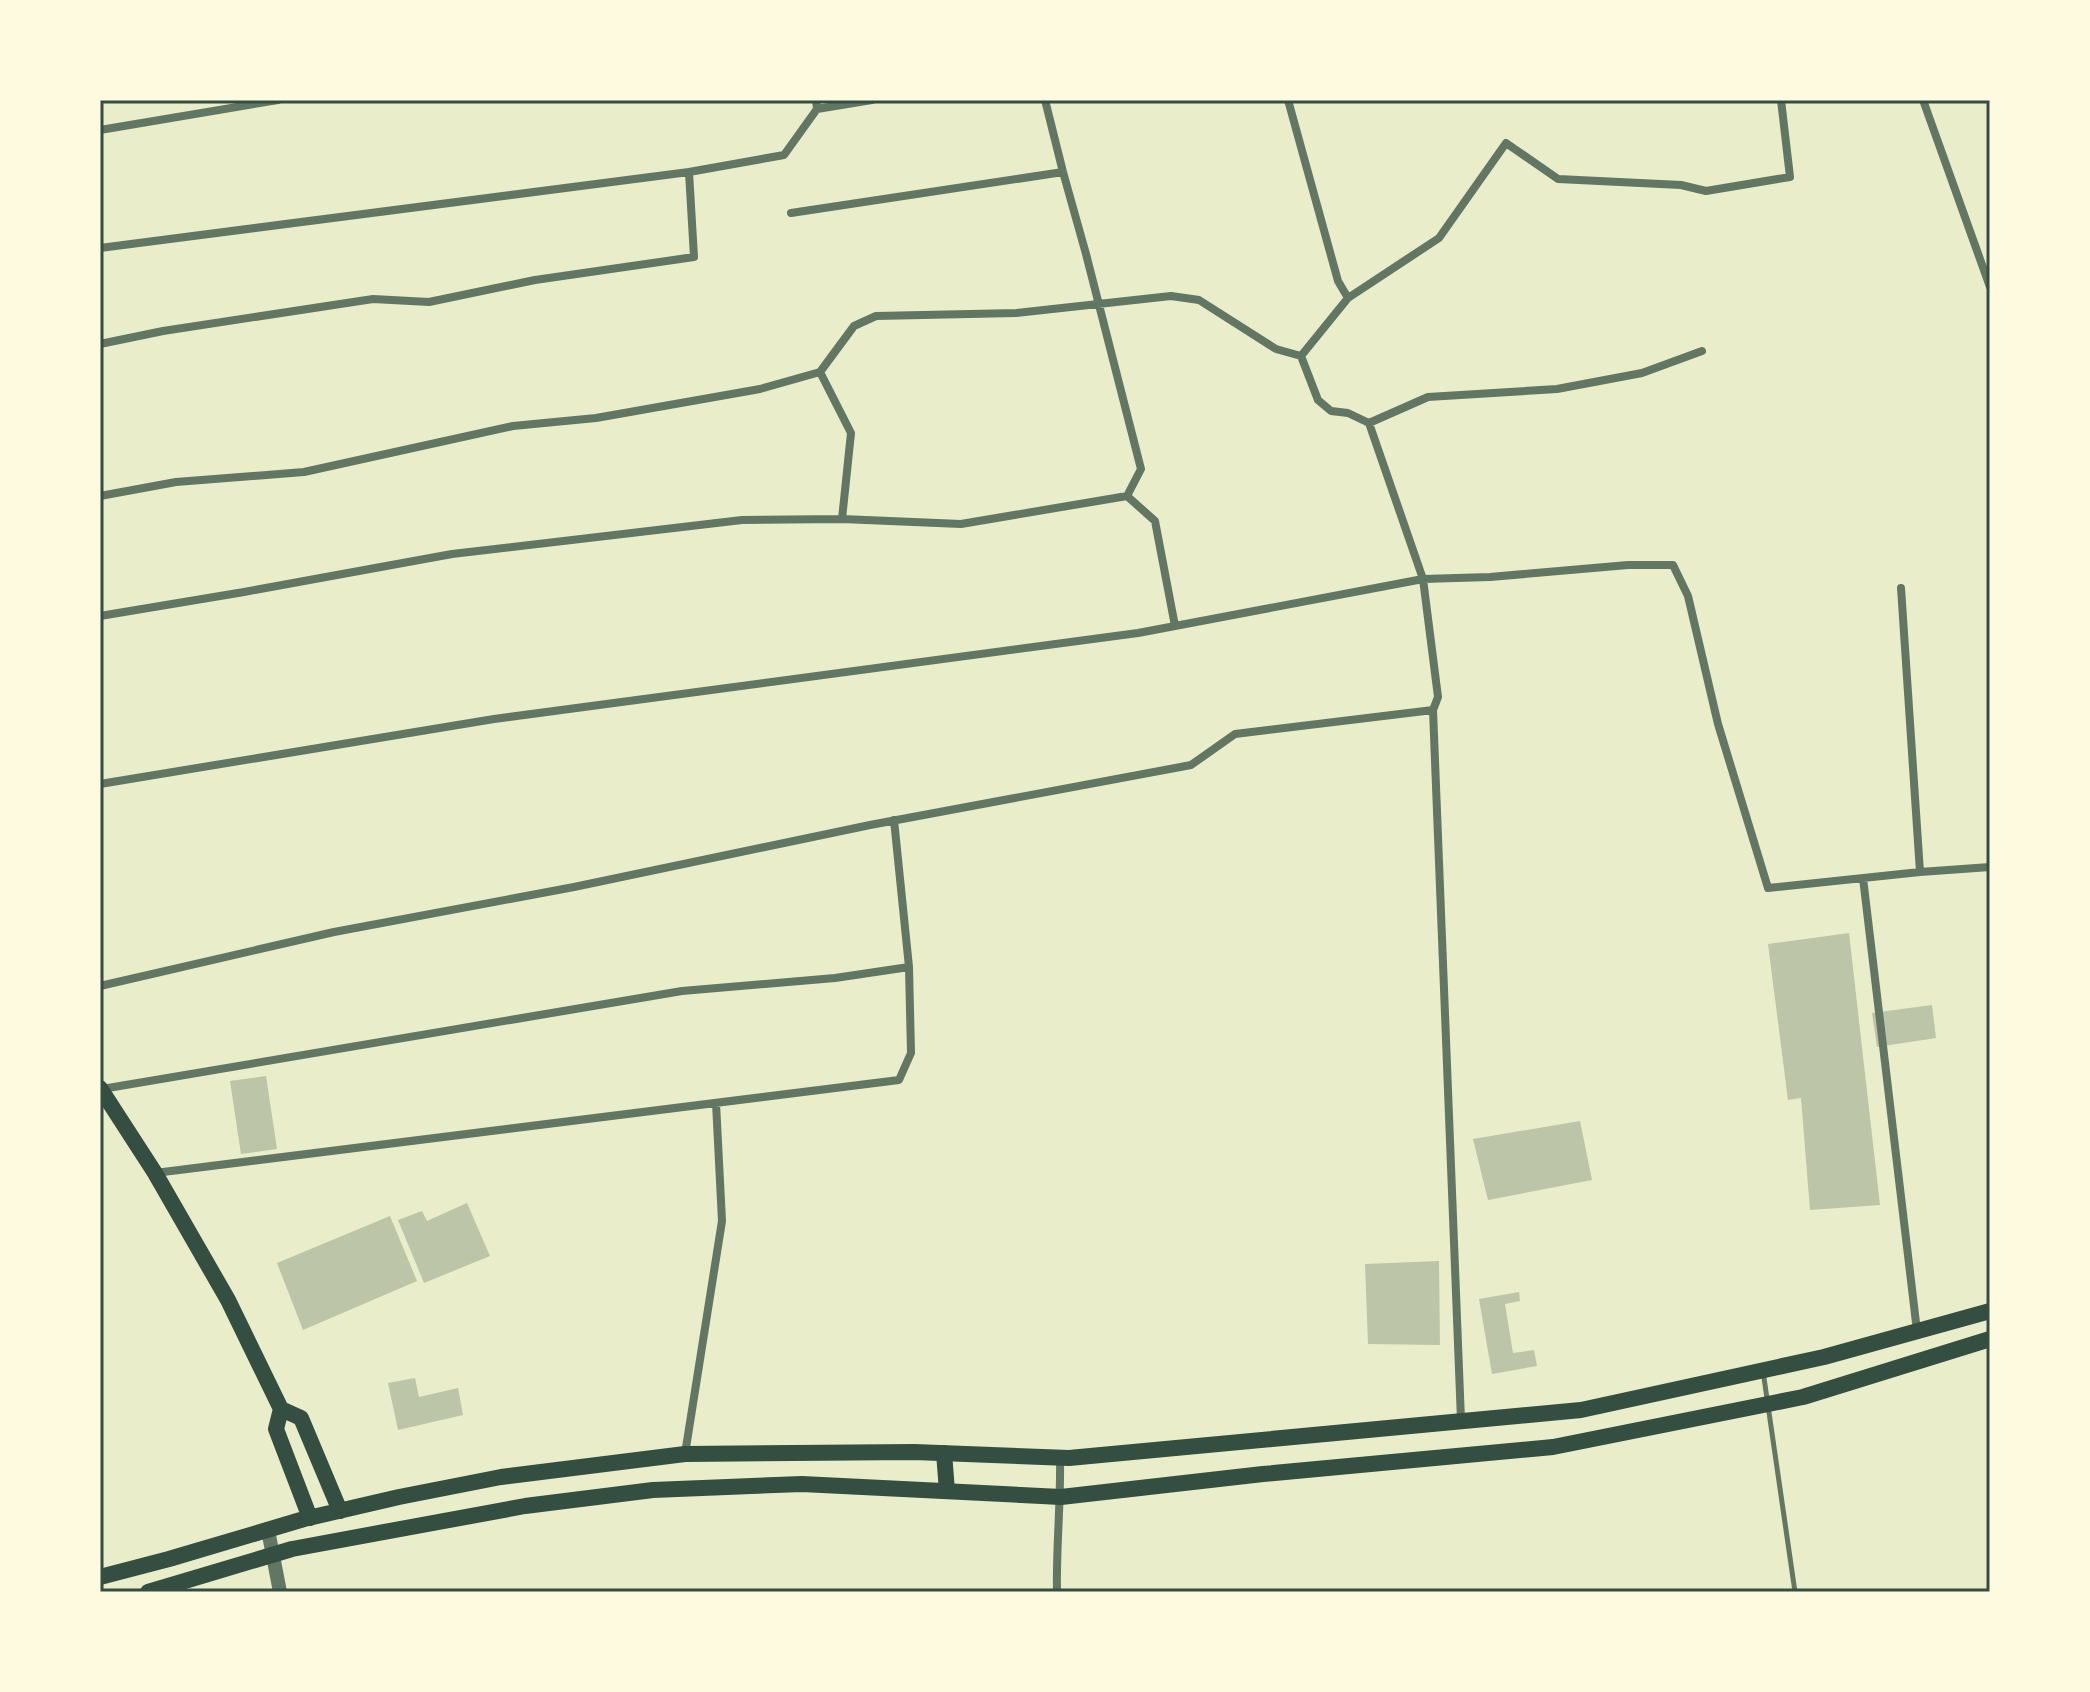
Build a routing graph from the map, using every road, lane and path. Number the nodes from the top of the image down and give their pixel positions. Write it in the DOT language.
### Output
graph roads {
  1 [pos="278,100"];
  2 [pos="872,100"];
  3 [pos="1045,100"];
  4 [pos="1288,100"];
  5 [pos="1781,100"];
  6 [pos="1923,100"];
  7 [pos="817,105"];
  8 [pos="100,130"];
  9 [pos="689,172"];
  10 [pos="1063,172"];
  11 [pos="791,213"];
  12 [pos="100,248"];
  13 [pos="1990,287"];
  14 [pos="1348,298"];
  15 [pos="1099,304"];
  16 [pos="100,344"];
  17 [pos="1702,351"];
  18 [pos="1301,356"];
  19 [pos="820,372"];
  20 [pos="1369,423"];
  21 [pos="100,496"];
  22 [pos="1127,496"];
  23 [pos="842,519"];
  24 [pos="1423,579"];
  25 [pos="1901,588"];
  26 [pos="100,616"];
  27 [pos="1175,626"];
  28 [pos="1433,710"];
  29 [pos="100,784"];
  30 [pos="894,820"];
  31 [pos="1990,867"];
  32 [pos="1920,872"];
  33 [pos="1863,878"];
  34 [pos="909,967"];
  35 [pos="100,986"];
  36 [pos="100,1089"];
  37 [pos="716,1103"];
  38 [pos="155,1173"];
  39 [pos="1990,1311"];
  40 [pos="1917,1331"];
  41 [pos="1990,1339"];
  42 [pos="1763,1370"];
  43 [pos="1768,1404"];
  44 [pos="281,1409"];
  45 [pos="1461,1420"];
  46 [pos="944,1453"];
  47 [pos="685,1454"];
  48 [pos="1060,1457"];
  49 [pos="947,1491"];
  50 [pos="1061,1497"];
  51 [pos="340,1511"];
  52 [pos="310,1518"];
  53 [pos="268,1530"];
  54 [pos="274,1555"];
  55 [pos="100,1577"];
  56 [pos="148,1592"];
  57 [pos="280,1592"];
  58 [pos="1057,1592"];
  59 [pos="1795,1592"];
  1 -- 8 [label="street"];
  2 -- 7 [label="street"];
  3 -- 10 [label="street"];
  4 -- 14 [label="street"];
  5 -- 14 [label="street"];
  6 -- 13 [label="street"];
  7 -- 9 [label="street"];
  9 -- 12 [label="street"];
  9 -- 16 [label="street"];
  10 -- 11 [label="street"];
  10 -- 15 [label="street"];
  14 -- 18 [label="street"];
  15 -- 18 [label="street"];
  15 -- 19 [label="street"];
  15 -- 22 [label="street"];
  17 -- 20 [label="street"];
  18 -- 20 [label="street"];
  19 -- 21 [label="street"];
  19 -- 23 [label="street"];
  20 -- 24 [label="street"];
  22 -- 23 [label="street"];
  22 -- 27 [label="street"];
  23 -- 26 [label="street"];
  24 -- 27 [label="street"];
  24 -- 28 [label="street"];
  24 -- 33 [label="street"];
  25 -- 32 [label="street"];
  27 -- 29 [label="street"];
  28 -- 30 [label="street"];
  28 -- 45 [label="street"];
  30 -- 34 [label="street"];
  30 -- 35 [label="street"];
  31 -- 32 [label="street"];
  32 -- 33 [label="street"];
  33 -- 40 [label="street"];
  34 -- 36 [label="street"];
  34 -- 37 [label="street"];
  36 -- 38 [label="main road"];
  37 -- 38 [label="street"];
  37 -- 47 [label="street"];
  38 -- 44 [label="main road"];
  39 -- 40 [label="main road"];
  40 -- 42 [label="main road"];
  41 -- 43 [label="main road"];
  42 -- 43 [label="lane"];
  42 -- 45 [label="main road"];
  43 -- 50 [label="main road"];
  43 -- 59 [label="lane"];
  44 -- 51 [label="main road"];
  44 -- 52 [label="main road"];
  45 -- 48 [label="main road"];
  46 -- 47 [label="main road"];
  46 -- 48 [label="main road"];
  46 -- 49 [label="main road"];
  47 -- 51 [label="main road"];
  48 -- 50 [label="street"];
  49 -- 50 [label="main road"];
  49 -- 54 [label="main road"];
  50 -- 58 [label="street"];
  51 -- 52 [label="main road"];
  52 -- 53 [label="main road"];
  53 -- 54 [label="street"];
  53 -- 55 [label="main road"];
  54 -- 56 [label="main road"];
  54 -- 57 [label="street"];
}
